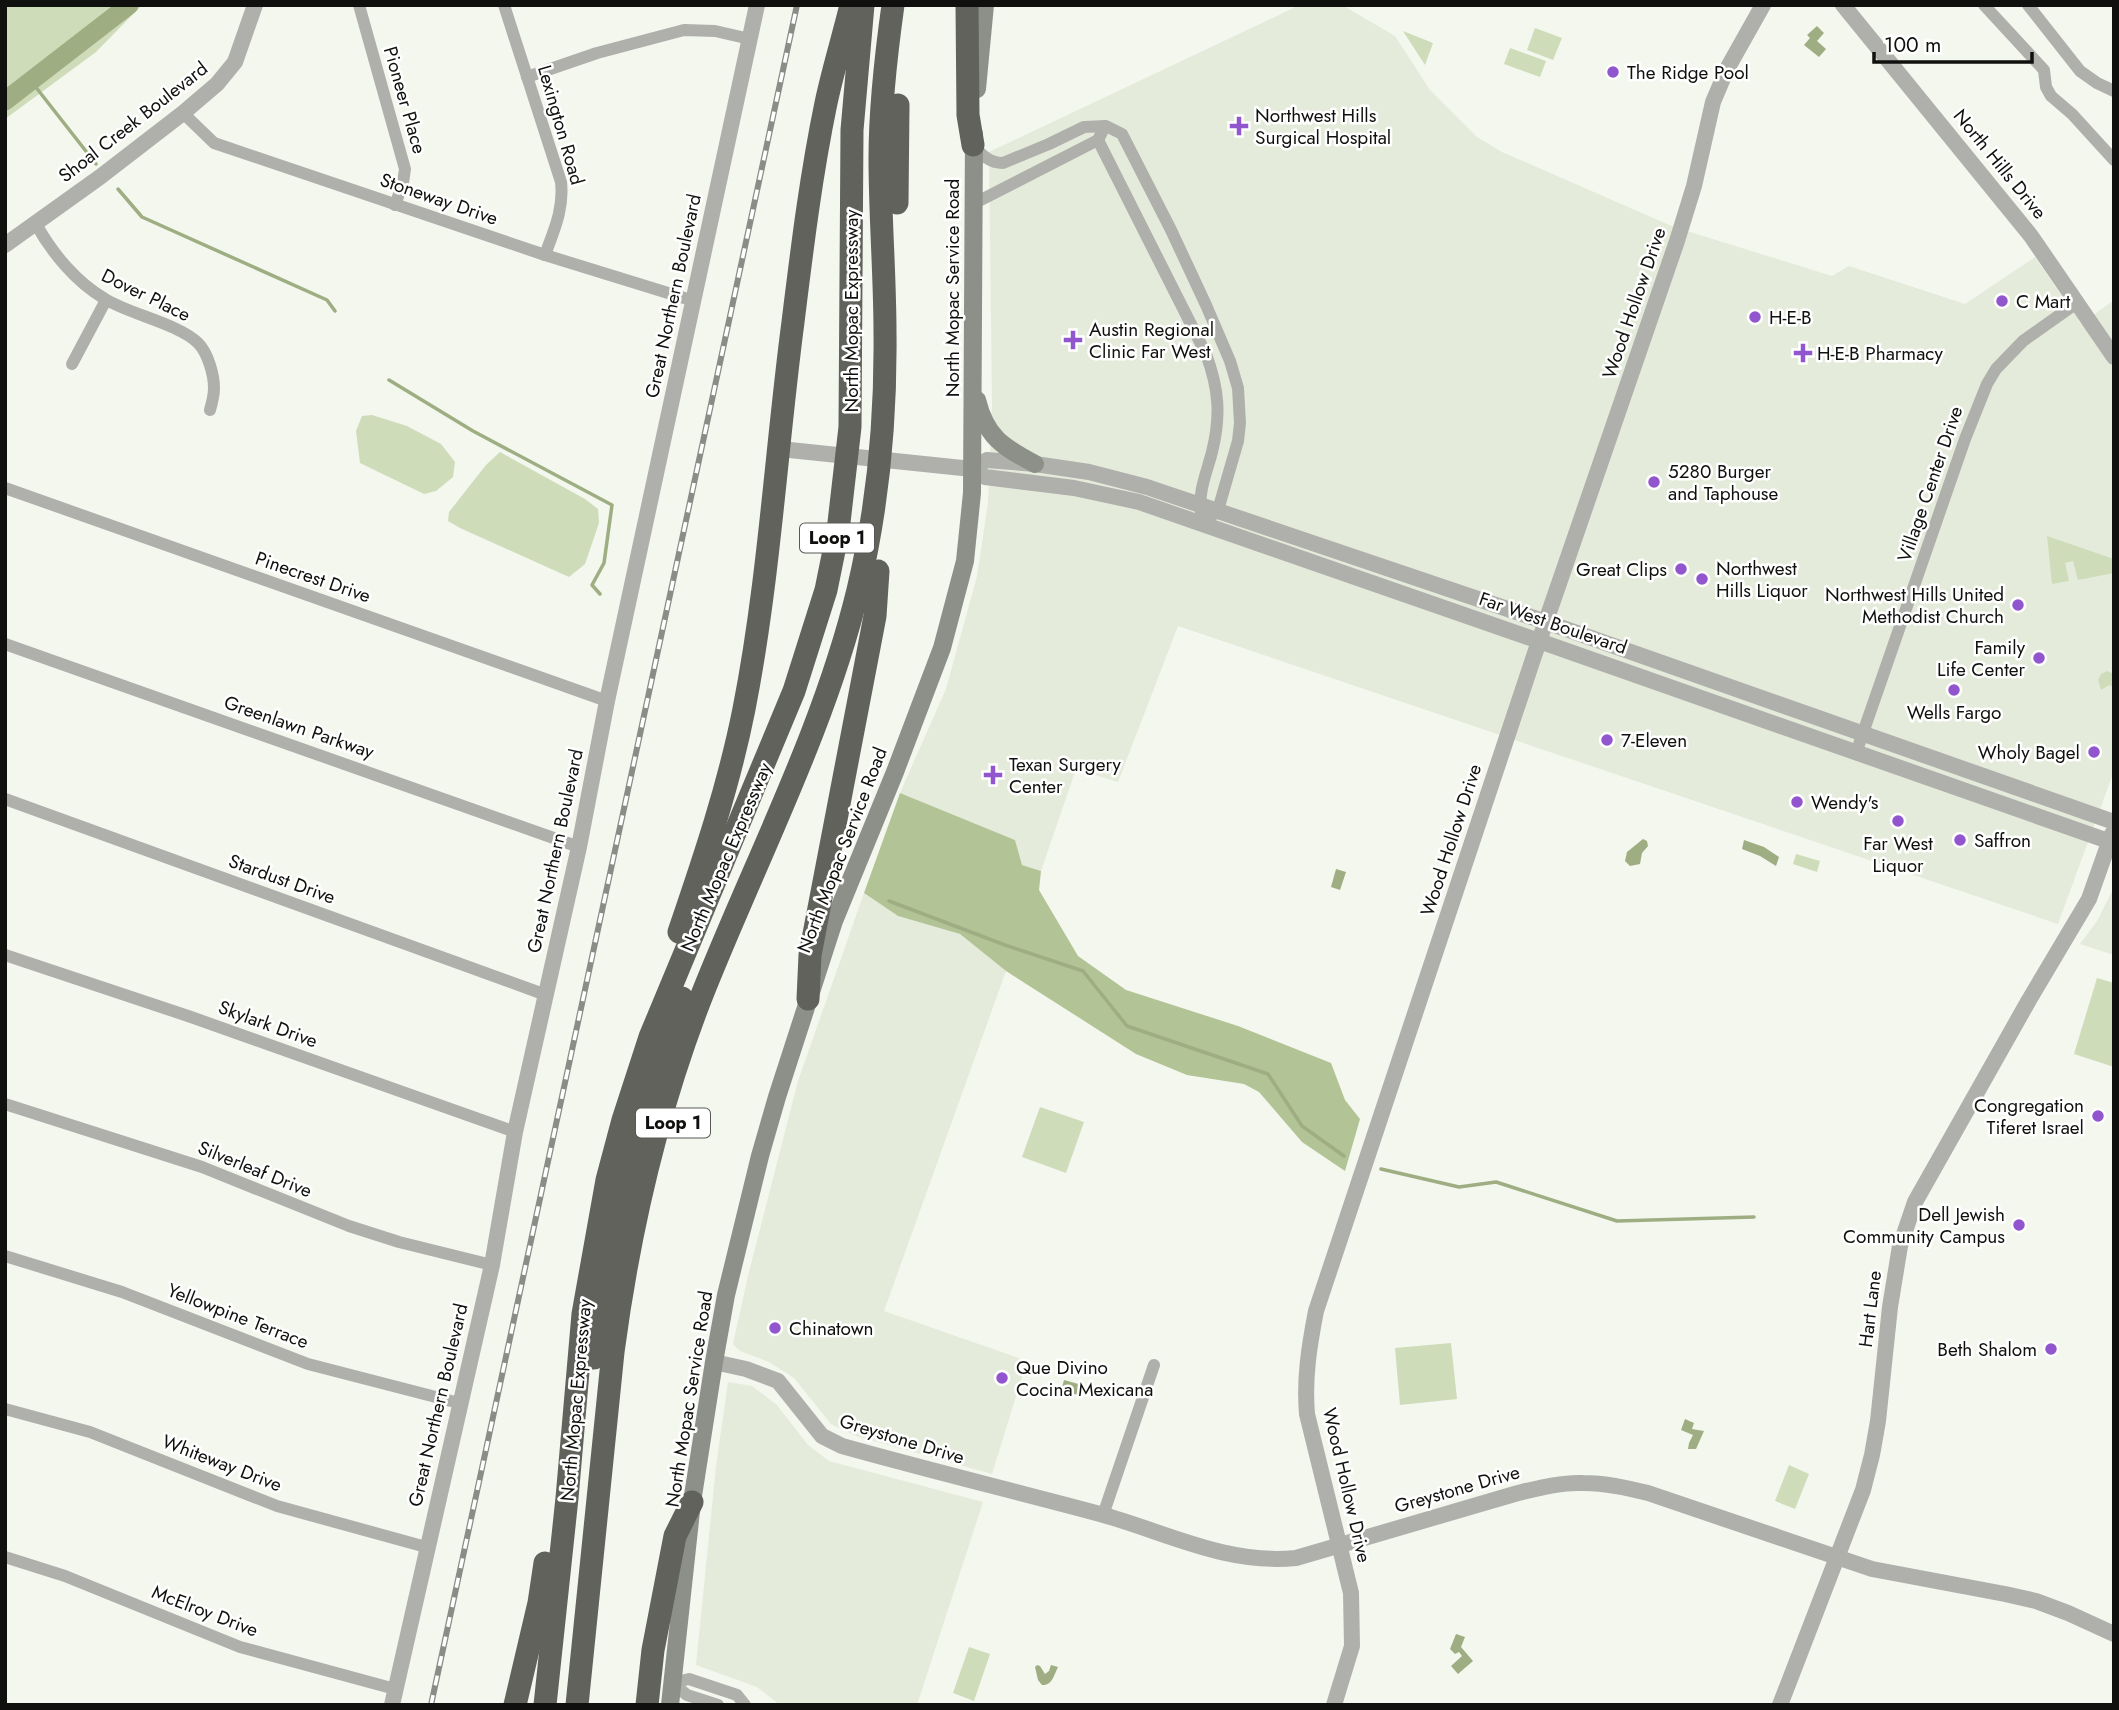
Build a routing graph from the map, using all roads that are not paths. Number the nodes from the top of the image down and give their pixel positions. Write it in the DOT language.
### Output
graph roads {
  1 [pos="255,5"];
  2 [pos="359,5"];
  3 [pos="504,5"];
  4 [pos="757,5"];
  5 [pos="851,5"];
  6 [pos="863,5"];
  7 [pos="877,5"];
  8 [pos="893,5"];
  9 [pos="908,5"];
  10 [pos="967,5"];
  11 [pos="985,5"];
  12 [pos="1763,5"];
  13 [pos="1843,5"];
  14 [pos="1984,5"];
  15 [pos="2028,5"];
  16 [pos="750,39"];
  17 [pos="527,77"];
  18 [pos="2114,91"];
  19 [pos="898,102"];
  20 [pos="183,113"];
  21 [pos="1106,126"];
  22 [pos="1098,140"];
  23 [pos="973,145"];
  24 [pos="2114,160"];
  25 [pos="882,201"];
  26 [pos="973,204"];
  27 [pos="395,205"];
  28 [pos="36,224"];
  29 [pos="5,246"];
  30 [pos="545,256"];
  31 [pos="106,300"];
  32 [pos="694,301"];
  33 [pos="2078,302"];
  34 [pos="1206,305"];
  35 [pos="1189,320"];
  36 [pos="2114,357"];
  37 [pos="72,364"];
  38 [pos="972,383"];
  39 [pos="210,410"];
  40 [pos="789,449"];
  41 [pos="1035,464"];
  42 [pos="972,469"];
  43 [pos="5,488"];
  44 [pos="1200,504"];
  45 [pos="1218,510"];
  46 [pos="1203,524"];
  47 [pos="878,571"];
  48 [pos="1546,622"];
  49 [pos="1539,640"];
  50 [pos="5,644"];
  51 [pos="607,701"];
  52 [pos="1862,734"];
  53 [pos="1856,753"];
  54 [pos="5,799"];
  55 [pos="2114,822"];
  56 [pos="2112,838"];
  57 [pos="579,847"];
  58 [pos="5,955"];
  59 [pos="546,995"];
  60 [pos="808,999"];
  61 [pos="650,1037"];
  62 [pos="5,1104"];
  63 [pos="516,1132"];
  64 [pos="5,1255"];
  65 [pos="492,1265"];
  66 [pos="714,1362"];
  67 [pos="1154,1365"];
  68 [pos="459,1404"];
  69 [pos="5,1409"];
  70 [pos="567,1498"];
  71 [pos="692,1502"];
  72 [pos="1103,1515"];
  73 [pos="1340,1545"];
  74 [pos="426,1547"];
  75 [pos="5,1557"];
  76 [pos="1836,1557"];
  77 [pos="2114,1634"];
  78 [pos="672,1683"];
  79 [pos="393,1697"];
  80 [pos="515,1705"];
  81 [pos="545,1705"];
  82 [pos="559,1705"];
  83 [pos="577,1705"];
  84 [pos="591,1705"];
  85 [pos="647,1705"];
  86 [pos="670,1705"];
  87 [pos="718,1705"];
  88 [pos="745,1705"];
  89 [pos="1334,1705"];
  90 [pos="1780,1705"];
  1 -- 20 [label="street, Shoal Creek Boulevard"];
  2 -- 27 [label="street, Pioneer Place"];
  3 -- 17 [label="street, Lexington Road"];
  4 -- 16 [label="street, Great Northern Boulevard"];
  5 -- 40 [label="highway"];
  6 -- 61 [label="highway, North Mopac Expressway / Loop 1"];
  7 -- 82 [label="highway"];
  8 -- 25 [label="highway"];
  9 -- 19 [label="highway, Loop 1"];
  10 -- 23 [label="highway"];
  11 -- 23 [label="main road, North Mopac Service Road"];
  12 -- 48 [label="street, Wood Hollow Drive"];
  13 -- 33 [label="street, North Hills Drive"];
  14 -- 24 [label="street"];
  15 -- 18 [label="street"];
  16 -- 17 [label="street"];
  16 -- 32 [label="street, Great Northern Boulevard"];
  17 -- 30 [label="street, Lexington Road"];
  19 -- 25 [label="highway"];
  19 -- 47 [label="highway, Loop 1"];
  20 -- 27 [label="street, Stoneway Drive"];
  20 -- 28 [label="street, Shoal Creek Boulevard"];
  21 -- 22 [label="street"];
  21 -- 23 [label="street"];
  21 -- 34 [label="street"];
  22 -- 26 [label="street"];
  22 -- 35 [label="street"];
  23 -- 26 [label="main road, North Mopac Service Road"];
  25 -- 83 [label="highway"];
  26 -- 38 [label="main road, North Mopac Service Road"];
  27 -- 30 [label="street, Stoneway Drive"];
  28 -- 29 [label="street, Shoal Creek Boulevard"];
  28 -- 31 [label="street, Dover Place"];
  30 -- 32 [label="street, Stoneway Drive"];
  31 -- 37 [label="street"];
  31 -- 39 [label="street, Dover Place"];
  32 -- 51 [label="street, Great Northern Boulevard"];
  33 -- 36 [label="street, North Hills Drive"];
  33 -- 52 [label="street, Village Center Drive"];
  34 -- 35 [label="street"];
  34 -- 45 [label="street"];
  35 -- 44 [label="street"];
  38 -- 41 [label="main road"];
  38 -- 42 [label="main road, North Mopac Service Road"];
  40 -- 42 [label="street, Far West Boulevard"];
  40 -- 61 [label="highway"];
  41 -- 42 [label="street, Far West Boulevard"];
  41 -- 44 [label="street, Far West Boulevard"];
  42 -- 46 [label="street, Far West Boulevard"];
  42 -- 60 [label="main road, North Mopac Service Road"];
  43 -- 51 [label="street, Pinecrest Drive"];
  44 -- 45 [label="street, Far West Boulevard"];
  44 -- 46 [label="street"];
  45 -- 46 [label="street"];
  45 -- 48 [label="street, Far West Boulevard"];
  46 -- 49 [label="street, Far West Boulevard"];
  47 -- 60 [label="highway"];
  47 -- 84 [label="highway, Loop 1"];
  48 -- 49 [label="street, Wood Hollow Drive"];
  48 -- 52 [label="street, Far West Boulevard"];
  49 -- 53 [label="street, Far West Boulevard"];
  49 -- 73 [label="street, Wood Hollow Drive"];
  50 -- 57 [label="street, Greenlawn Parkway"];
  51 -- 57 [label="street, Great Northern Boulevard"];
  52 -- 53 [label="street, Village Center Drive"];
  52 -- 55 [label="street, Far West Boulevard"];
  53 -- 56 [label="street, Far West Boulevard"];
  54 -- 59 [label="street, Stardust Drive"];
  56 -- 76 [label="street, Hart Lane"];
  57 -- 59 [label="street, Great Northern Boulevard"];
  58 -- 63 [label="street, Skylark Drive"];
  59 -- 63 [label="street, Great Northern Boulevard"];
  60 -- 66 [label="main road, North Mopac Service Road"];
  61 -- 70 [label="highway, North Mopac Expressway / Loop 1"];
  62 -- 65 [label="street, Silverleaf Drive"];
  63 -- 65 [label="street, Great Northern Boulevard"];
  64 -- 68 [label="street, Yellowpine Terrace"];
  65 -- 68 [label="street, Great Northern Boulevard"];
  66 -- 71 [label="main road, North Mopac Service Road"];
  66 -- 72 [label="street, Greystone Drive"];
  67 -- 72 [label="street"];
  68 -- 74 [label="street, Great Northern Boulevard"];
  69 -- 74 [label="street, Whiteway Drive"];
  70 -- 80 [label="highway"];
  70 -- 81 [label="highway, North Mopac Expressway / Loop 1"];
  71 -- 78 [label="main road, North Mopac Service Road"];
  71 -- 85 [label="highway"];
  72 -- 73 [label="street, Greystone Drive"];
  73 -- 76 [label="street, Greystone Drive"];
  73 -- 89 [label="street, Wood Hollow Drive"];
  74 -- 79 [label="street, Great Northern Boulevard"];
  75 -- 79 [label="street, McElroy Drive"];
  76 -- 77 [label="street, Greystone Drive"];
  76 -- 90 [label="street, Hart Lane"];
  78 -- 86 [label="main road, North Mopac Service Road"];
  78 -- 87 [label="street"];
  78 -- 88 [label="street"];
}
